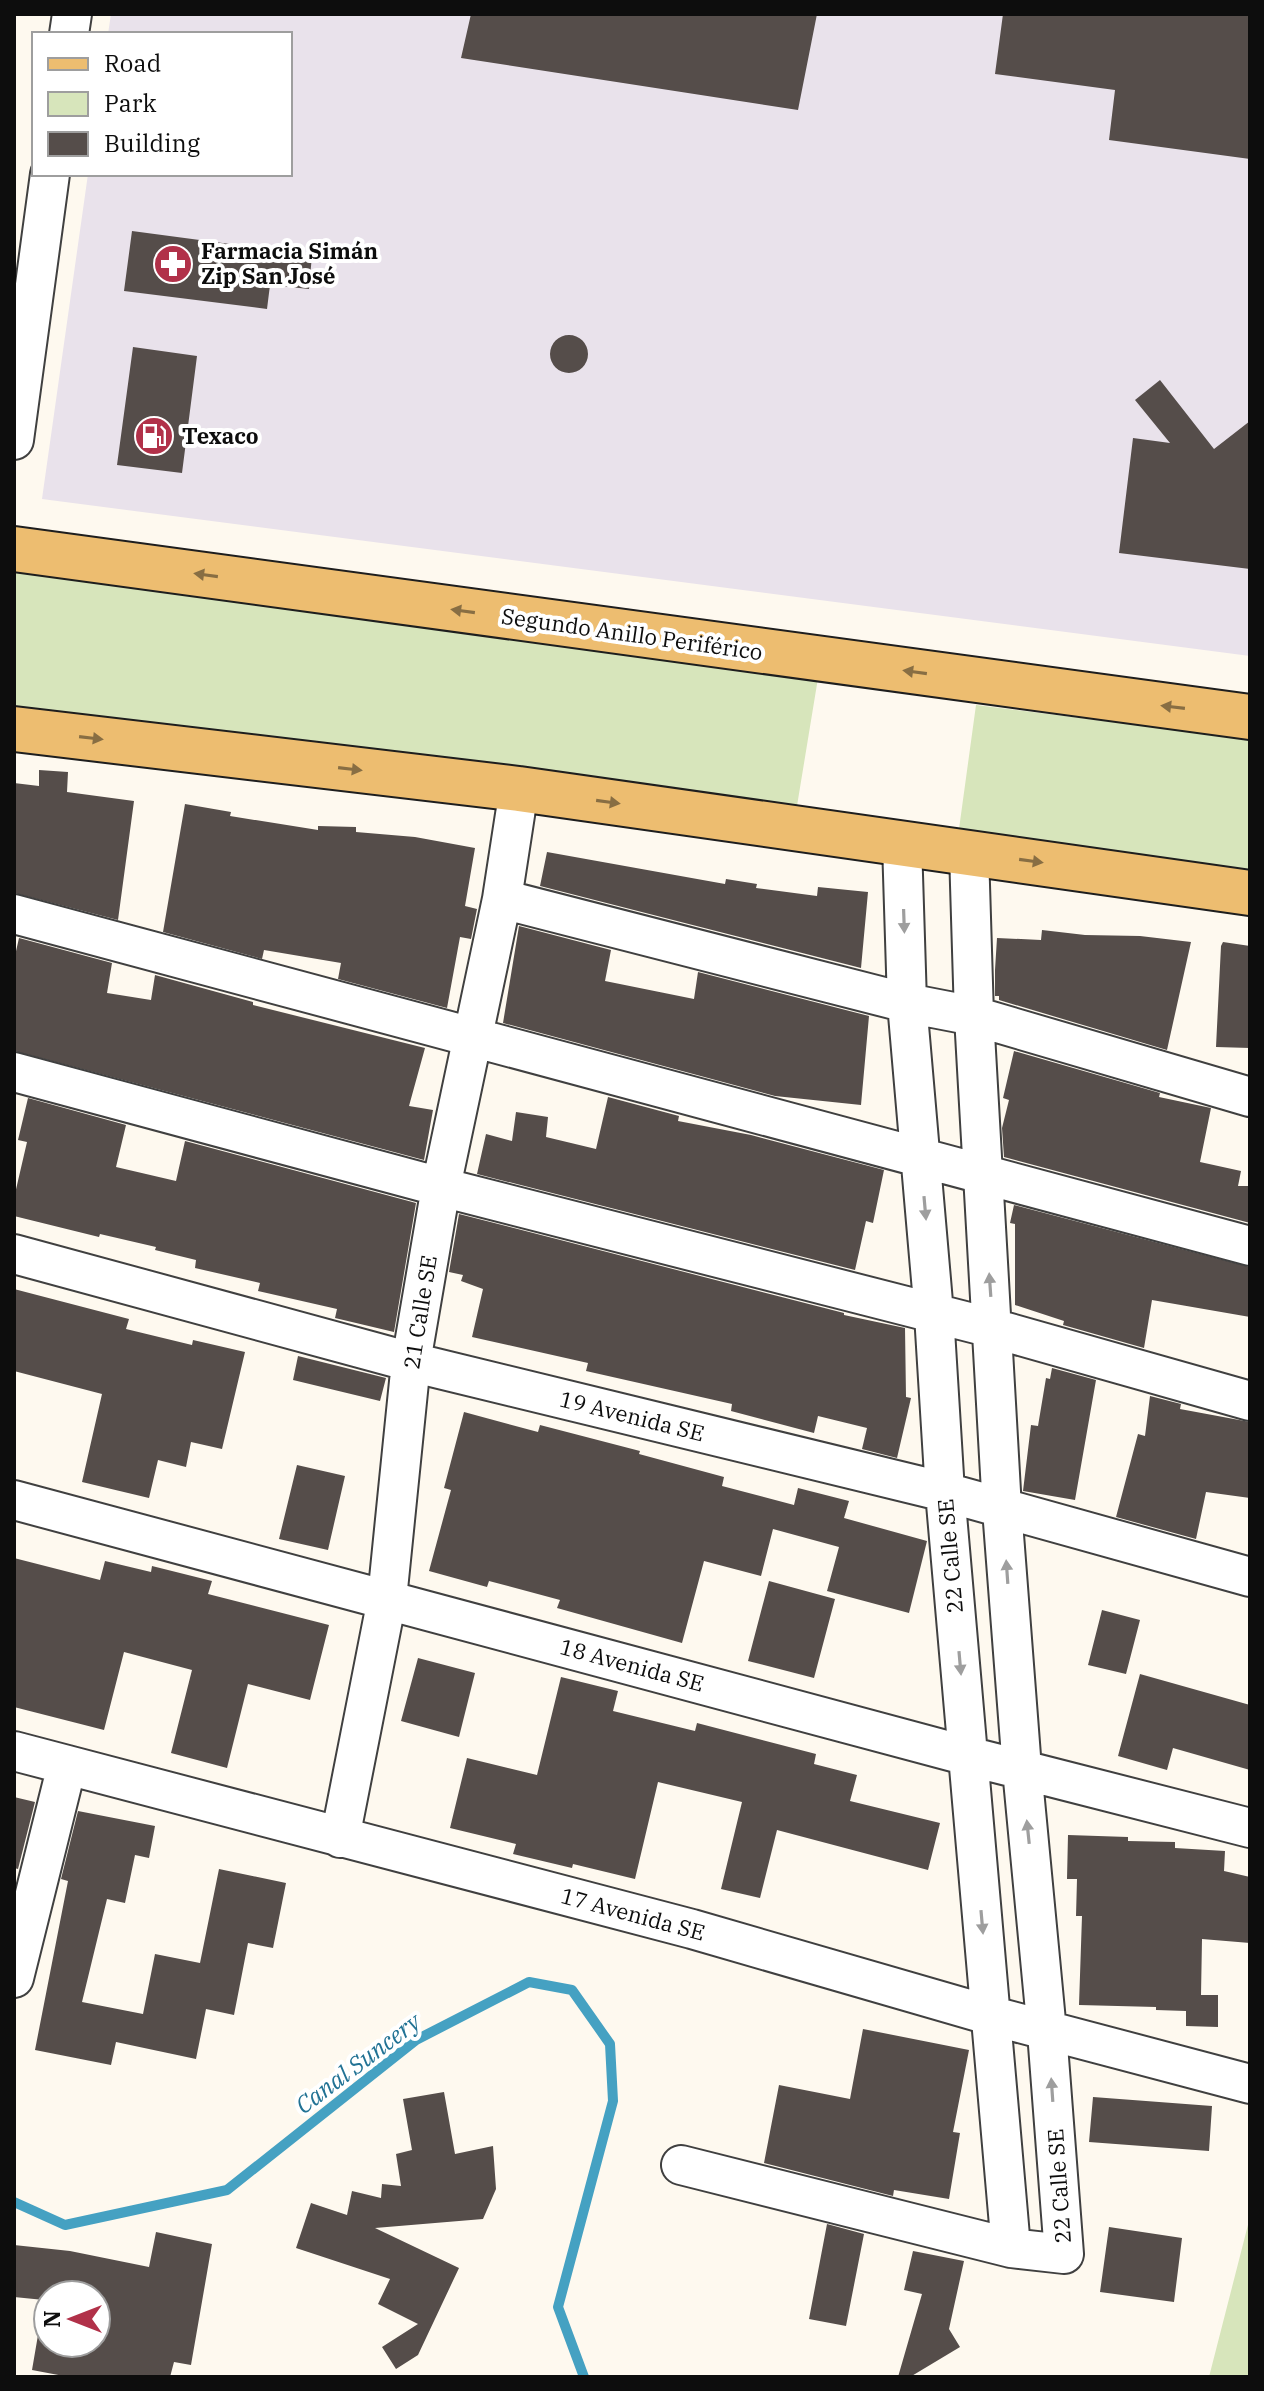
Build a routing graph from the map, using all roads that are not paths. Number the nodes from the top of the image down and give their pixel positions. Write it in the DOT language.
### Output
graph roads {
  1 [pos="50,176"];
  2 [pos="14,440"];
  3 [pos="14,549"];
  4 [pos="1250,717"];
  5 [pos="14,729"];
  6 [pos="519,789"];
  7 [pos="902,843"];
  8 [pos="969,852"];
  9 [pos="1250,893"];
  10 [pos="502,899"];
  11 [pos="14,914"];
  12 [pos="907,1003"];
  13 [pos="974,1016"];
  14 [pos="471,1040"];
  15 [pos="14,1072"];
  16 [pos="1250,1097"];
  17 [pos="920,1156"];
  18 [pos="982,1173"];
  19 [pos="441,1187"];
  20 [pos="1250,1246"];
  21 [pos="14,1254"];
  22 [pos="934,1314"];
  23 [pos="992,1328"];
  24 [pos="411,1362"];
  25 [pos="1250,1401"];
  26 [pos="945,1492"];
  27 [pos="14,1500"];
  28 [pos="1002,1509"];
  29 [pos="1250,1577"];
  30 [pos="387,1599"];
  31 [pos="14,1751"];
  32 [pos="968,1756"];
  33 [pos="67,1765"];
  34 [pos="1022,1769"];
  35 [pos="1250,1828"];
  36 [pos="340,1838"];
  37 [pos="14,1978"];
  38 [pos="989,2015"];
  39 [pos="1047,2032"];
  40 [pos="1250,2084"];
  41 [pos="681,2165"];
  42 [pos="1011,2248"];
  1 -- 2 [label="street"];
  4 -- 3 [label="main road, Segundo Anillo Periférico, one-way"];
  5 -- 6 [label="main road, one-way"];
  6 -- 7 [label="main road, one-way"];
  6 -- 10 [label="street, 21 Calle SE"];
  7 -- 8 [label="main road"];
  7 -- 12 [label="street, 22 Calle SE, one-way"];
  8 -- 9 [label="main road, one-way"];
  8 -- 13 [label="street, 22 Calle SE"];
  10 -- 12 [label="street"];
  10 -- 14 [label="street, 21 Calle SE"];
  11 -- 14 [label="street"];
  12 -- 13 [label="street"];
  12 -- 17 [label="street, 22 Calle SE"];
  13 -- 16 [label="street"];
  13 -- 18 [label="street, 22 Calle SE"];
  14 -- 17 [label="street"];
  14 -- 19 [label="street, 21 Calle SE"];
  15 -- 19 [label="street"];
  17 -- 18 [label="street"];
  17 -- 22 [label="street, 22 Calle SE, one-way"];
  18 -- 20 [label="street"];
  23 -- 18 [label="street, 22 Calle SE, one-way"];
  19 -- 22 [label="street"];
  19 -- 24 [label="street, 21 Calle SE"];
  21 -- 24 [label="street, 19 Avenida SE"];
  22 -- 23 [label="street"];
  22 -- 26 [label="street, 22 Calle SE"];
  23 -- 25 [label="street"];
  23 -- 28 [label="street, 22 Calle SE"];
  24 -- 26 [label="street, 19 Avenida SE"];
  24 -- 30 [label="street, 21 Calle SE"];
  26 -- 28 [label="street, 19 Avenida SE"];
  26 -- 32 [label="street, 22 Calle SE, one-way"];
  27 -- 30 [label="street, 18 Avenida SE"];
  28 -- 29 [label="street, 19 Avenida SE"];
  34 -- 28 [label="street, 22 Calle SE, one-way"];
  30 -- 32 [label="street, 18 Avenida SE"];
  30 -- 36 [label="street, 21 Calle SE"];
  31 -- 33 [label="street, 17 Avenida SE"];
  32 -- 34 [label="street, 18 Avenida SE"];
  32 -- 38 [label="street, 22 Calle SE, one-way"];
  33 -- 36 [label="street, 17 Avenida SE"];
  33 -- 37 [label="street"];
  34 -- 35 [label="street, 18 Avenida SE"];
  39 -- 34 [label="street, 22 Calle SE, one-way"];
  36 -- 38 [label="street, 17 Avenida SE"];
  38 -- 39 [label="street, 17 Avenida SE"];
  38 -- 42 [label="street, 22 Calle SE"];
  39 -- 40 [label="street, 17 Avenida SE"];
  42 -- 39 [label="street, 22 Calle SE, one-way"];
  41 -- 42 [label="street"];
}
